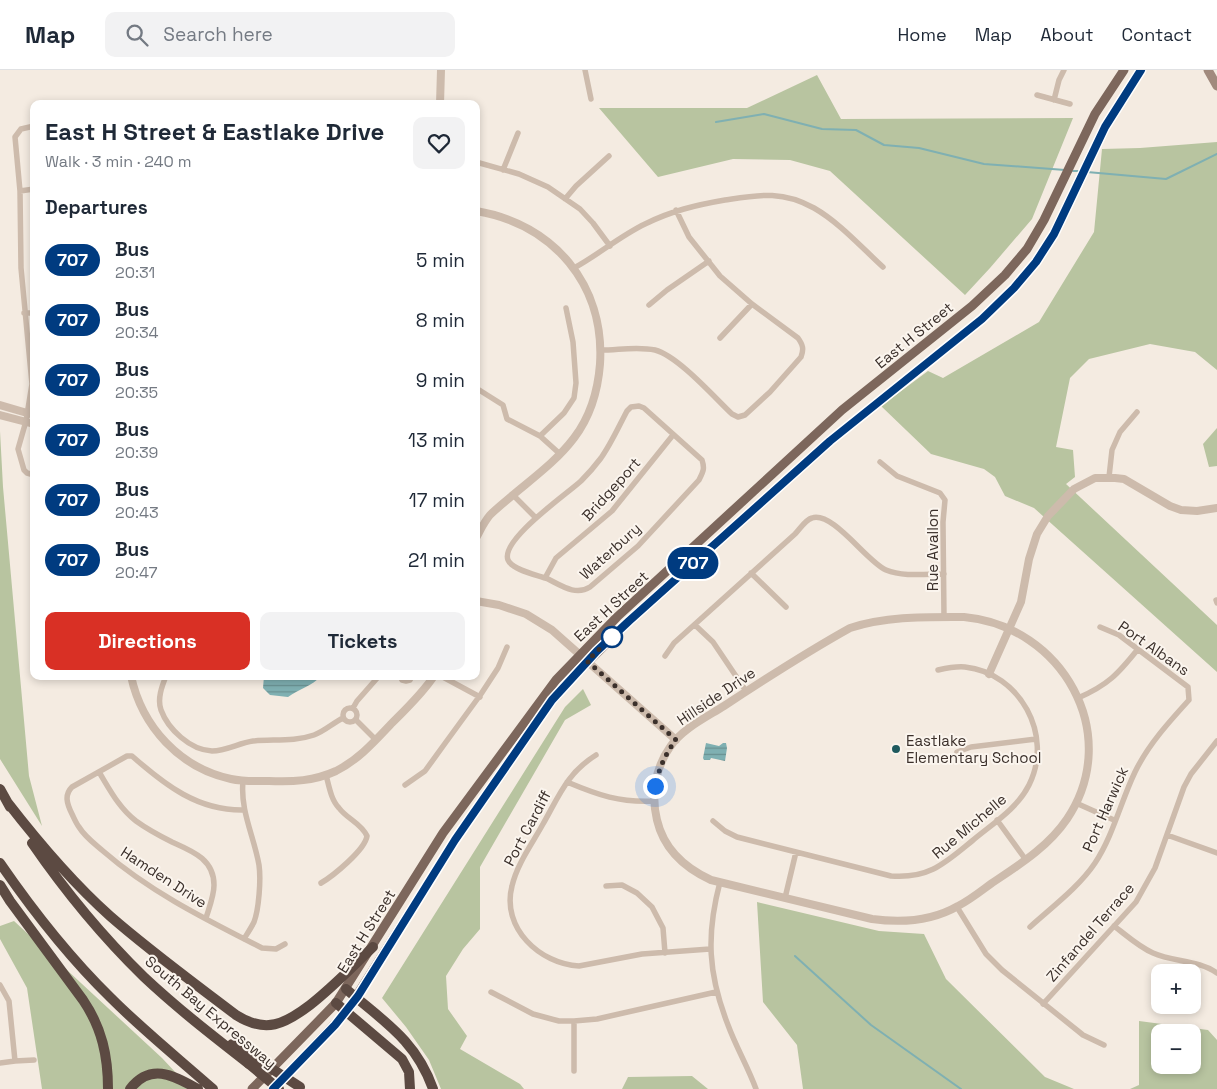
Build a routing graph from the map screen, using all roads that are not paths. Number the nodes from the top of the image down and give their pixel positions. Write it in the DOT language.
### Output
graph roads {
  1 [pos="441,70"];
  2 [pos="585,70"];
  3 [pos="1064,70"];
  4 [pos="1124,70"];
  5 [pos="1141,70"];
  6 [pos="1208,70"];
  7 [pos="1217,86"];
  8 [pos="1037,95"];
  9 [pos="591,99"];
  10 [pos="440,100"];
  11 [pos="1054,100"];
  12 [pos="1070,104"];
  13 [pos="30,127"];
  14 [pos="518,133"];
  15 [pos="609,156"];
  16 [pos="480,163"];
  17 [pos="503,170"];
  18 [pos="30,190"];
  19 [pos="20,191"];
  20 [pos="565,199"];
  21 [pos="676,210"];
  22 [pos="480,212"];
  23 [pos="610,246"];
  24 [pos="708,261"];
  25 [pos="883,267"];
  26 [pos="574,268"];
  27 [pos="752,304"];
  28 [pos="649,305"];
  29 [pos="566,308"];
  30 [pos="24,313"];
  31 [pos="30,313"];
  32 [pos="720,338"];
  33 [pos="601,350"];
  34 [pos="30,360"];
  35 [pos="480,390"];
  36 [pos="0,405"];
  37 [pos="1137,412"];
  38 [pos="0,415"];
  39 [pos="30,418"];
  40 [pos="673,435"];
  41 [pos="540,436"];
  42 [pos="560,454"];
  43 [pos="880,462"];
  44 [pos="30,474"];
  45 [pos="1109,477"];
  46 [pos="513,495"];
  47 [pos="1217,508"];
  48 [pos="536,518"];
  49 [pos="480,532"];
  50 [pos="751,573"];
  51 [pos="944,574"];
  52 [pos="545,578"];
  53 [pos="480,602"];
  54 [pos="786,607"];
  55 [pos="944,617"];
  56 [pos="695,624"];
  57 [pos="1009,628"];
  58 [pos="1100,628"];
  59 [pos="507,647"];
  60 [pos="1138,649"];
  61 [pos="580,654"];
  62 [pos="665,656"];
  63 [pos="587,661"];
  64 [pos="938,670"];
  65 [pos="989,674"];
  66 [pos="133,680"];
  67 [pos="165,680"];
  68 [pos="375,680"];
  69 [pos="431,680"];
  70 [pos="448,680"];
  71 [pos="746,691"];
  72 [pos="1190,693"];
  73 [pos="480,697"];
  74 [pos="1078,698"];
  75 [pos="353,708"];
  76 [pos="344,718"];
  77 [pos="356,720"];
  78 [pos="1036,739"];
  79 [pos="376,740"];
  80 [pos="676,740"];
  81 [pos="1217,741"];
  82 [pos="957,752"];
  83 [pos="596,755"];
  84 [pos="99,772"];
  85 [pos="326,775"];
  86 [pos="243,781"];
  87 [pos="567,782"];
  88 [pos="404,785"];
  89 [pos="0,789"];
  90 [pos="655,801"];
  91 [pos="8,803"];
  92 [pos="1076,803"];
  93 [pos="244,810"];
  94 [pos="997,820"];
  95 [pos="1114,820"];
  96 [pos="713,821"];
  97 [pos="1167,836"];
  98 [pos="796,852"];
  99 [pos="1217,853"];
  100 [pos="1026,860"];
  101 [pos="0,863"];
  102 [pos="720,882"];
  103 [pos="321,883"];
  104 [pos="0,885"];
  105 [pos="606,886"];
  106 [pos="785,898"];
  107 [pos="957,907"];
  108 [pos="206,918"];
  109 [pos="1114,926"];
  110 [pos="1030,927"];
  111 [pos="244,939"];
  112 [pos="285,944"];
  113 [pos="373,947"];
  114 [pos="710,949"];
  115 [pos="665,953"];
  116 [pos="1217,972"];
  117 [pos="0,985"];
  118 [pos="346,989"];
  119 [pos="491,992"];
  120 [pos="716,992"];
  121 [pos="356,998"];
  122 [pos="336,1003"];
  123 [pos="1043,1004"];
  124 [pos="347,1011"];
  125 [pos="574,1021"];
  126 [pos="1104,1045"];
  127 [pos="34,1060"];
  128 [pos="15,1061"];
  129 [pos="252,1061"];
  130 [pos="0,1063"];
  131 [pos="574,1071"];
  132 [pos="302,1088"];
  133 [pos="108,1089"];
  134 [pos="130,1089"];
  135 [pos="198,1089"];
  136 [pos="213,1089"];
  137 [pos="252,1089"];
  138 [pos="273,1089"];
  139 [pos="280,1089"];
  140 [pos="410,1089"];
  141 [pos="433,1089"];
  142 [pos="756,1089"];
  1 -- 10 [label="street"];
  2 -- 9 [label="street"];
  3 -- 11 [label="street"];
  4 -- 61 [label="main road, East H Street"];
  5 -- 63 [label="main road, East H Street"];
  6 -- 7 [label="main road"];
  8 -- 11 [label="street"];
  11 -- 12 [label="street"];
  13 -- 19 [label="street"];
  14 -- 17 [label="street"];
  15 -- 20 [label="street"];
  16 -- 17 [label="street"];
  17 -- 20 [label="street"];
  18 -- 19 [label="street"];
  19 -- 30 [label="street"];
  20 -- 23 [label="street"];
  21 -- 23 [label="street"];
  21 -- 24 [label="street"];
  21 -- 25 [label="street"];
  22 -- 26 [label="street"];
  23 -- 26 [label="street"];
  24 -- 27 [label="street"];
  24 -- 28 [label="street"];
  26 -- 33 [label="street"];
  27 -- 32 [label="street"];
  27 -- 33 [label="street"];
  29 -- 41 [label="street"];
  30 -- 31 [label="street"];
  30 -- 34 [label="street"];
  33 -- 42 [label="street"];
  35 -- 41 [label="street"];
  36 -- 39 [label="street"];
  37 -- 45 [label="street"];
  38 -- 39 [label="street"];
  39 -- 44 [label="street"];
  40 -- 48 [label="street, Waterbury"];
  40 -- 52 [label="street, Bridgeport"];
  40 -- 52 [label="street, Waterbury"];
  41 -- 42 [label="street"];
  42 -- 46 [label="street"];
  43 -- 51 [label="street, Rue Avallon"];
  45 -- 47 [label="street"];
  45 -- 57 [label="street"];
  46 -- 48 [label="street"];
  46 -- 49 [label="street"];
  48 -- 52 [label="street, Waterbury"];
  50 -- 51 [label="street"];
  50 -- 54 [label="street"];
  50 -- 56 [label="street"];
  51 -- 55 [label="street, Rue Avallon"];
  53 -- 61 [label="street"];
  55 -- 57 [label="street, Hillside Drive"];
  55 -- 71 [label="street, Hillside Drive"];
  56 -- 62 [label="street"];
  56 -- 71 [label="street"];
  57 -- 65 [label="street"];
  57 -- 74 [label="street, Hillside Drive"];
  58 -- 60 [label="street, Port Albans"];
  59 -- 73 [label="street"];
  60 -- 72 [label="street, Port Albans"];
  60 -- 74 [label="street"];
  61 -- 63 [label="street"];
  61 -- 113 [label="main road, East H Street"];
  63 -- 80 [label="street"];
  63 -- 121 [label="main road, East H Street"];
  64 -- 65 [label="street, Rue Michelle"];
  65 -- 78 [label="street, Rue Michelle"];
  66 -- 86 [label="street"];
  67 -- 76 [label="street"];
  68 -- 75 [label="street"];
  69 -- 79 [label="street"];
  70 -- 73 [label="street"];
  71 -- 80 [label="street, Hillside Drive"];
  72 -- 95 [label="street, Port Harwick"];
  73 -- 88 [label="street"];
  74 -- 92 [label="street, Hillside Drive"];
  75 -- 76 [label="street"];
  75 -- 77 [label="street"];
  76 -- 77 [label="street"];
  77 -- 79 [label="street"];
  78 -- 82 [label="street"];
  78 -- 94 [label="street, Rue Michelle"];
  79 -- 85 [label="street"];
  80 -- 90 [label="street, Hillside Drive"];
  81 -- 97 [label="street, Zinfandel Terrace"];
  83 -- 87 [label="street, Port Cardiff"];
  84 -- 93 [label="street"];
  84 -- 108 [label="street"];
  84 -- 108 [label="street, Hamden Drive"];
  85 -- 86 [label="street"];
  85 -- 103 [label="street"];
  86 -- 93 [label="street"];
  87 -- 90 [label="street"];
  87 -- 115 [label="street, Port Cardiff"];
  89 -- 91 [label="highway, South Bay Expressway"];
  90 -- 102 [label="street, Hillside Drive"];
  91 -- 113 [label="highway"];
  91 -- 129 [label="highway, South Bay Expressway"];
  92 -- 95 [label="street"];
  92 -- 100 [label="street, Hillside Drive"];
  93 -- 111 [label="street"];
  94 -- 98 [label="street, Rue Michelle"];
  94 -- 100 [label="street"];
  95 -- 110 [label="street, Port Harwick"];
  96 -- 98 [label="street, Rue Michelle"];
  97 -- 99 [label="street"];
  97 -- 109 [label="street, Zinfandel Terrace"];
  98 -- 106 [label="street"];
  100 -- 107 [label="street, Hillside Drive"];
  101 -- 136 [label="highway"];
  102 -- 106 [label="street, Hillside Drive"];
  102 -- 114 [label="street"];
  104 -- 133 [label="highway"];
  105 -- 115 [label="street"];
  106 -- 107 [label="street, Hillside Drive"];
  107 -- 123 [label="street"];
  108 -- 111 [label="street, Hamden Drive"];
  109 -- 116 [label="street"];
  109 -- 123 [label="street, Zinfandel Terrace"];
  111 -- 112 [label="street, Hamden Drive"];
  113 -- 118 [label="main road, East H Street"];
  114 -- 115 [label="street, Port Cardiff"];
  114 -- 120 [label="street"];
  117 -- 128 [label="street"];
  118 -- 121 [label="highway"];
  118 -- 122 [label="main road, East H Street"];
  119 -- 125 [label="street"];
  120 -- 125 [label="street"];
  120 -- 142 [label="street"];
  121 -- 124 [label="main road, East H Street"];
  121 -- 141 [label="highway"];
  122 -- 124 [label="highway"];
  122 -- 137 [label="main road, East H Street"];
  123 -- 126 [label="street"];
  124 -- 138 [label="main road, East H Street"];
  124 -- 140 [label="highway"];
  125 -- 131 [label="street"];
  127 -- 128 [label="street"];
  128 -- 130 [label="street"];
  129 -- 132 [label="highway, bridge"];
  129 -- 139 [label="highway, South Bay Expressway, bridge"];
  134 -- 135 [label="highway"];
}
